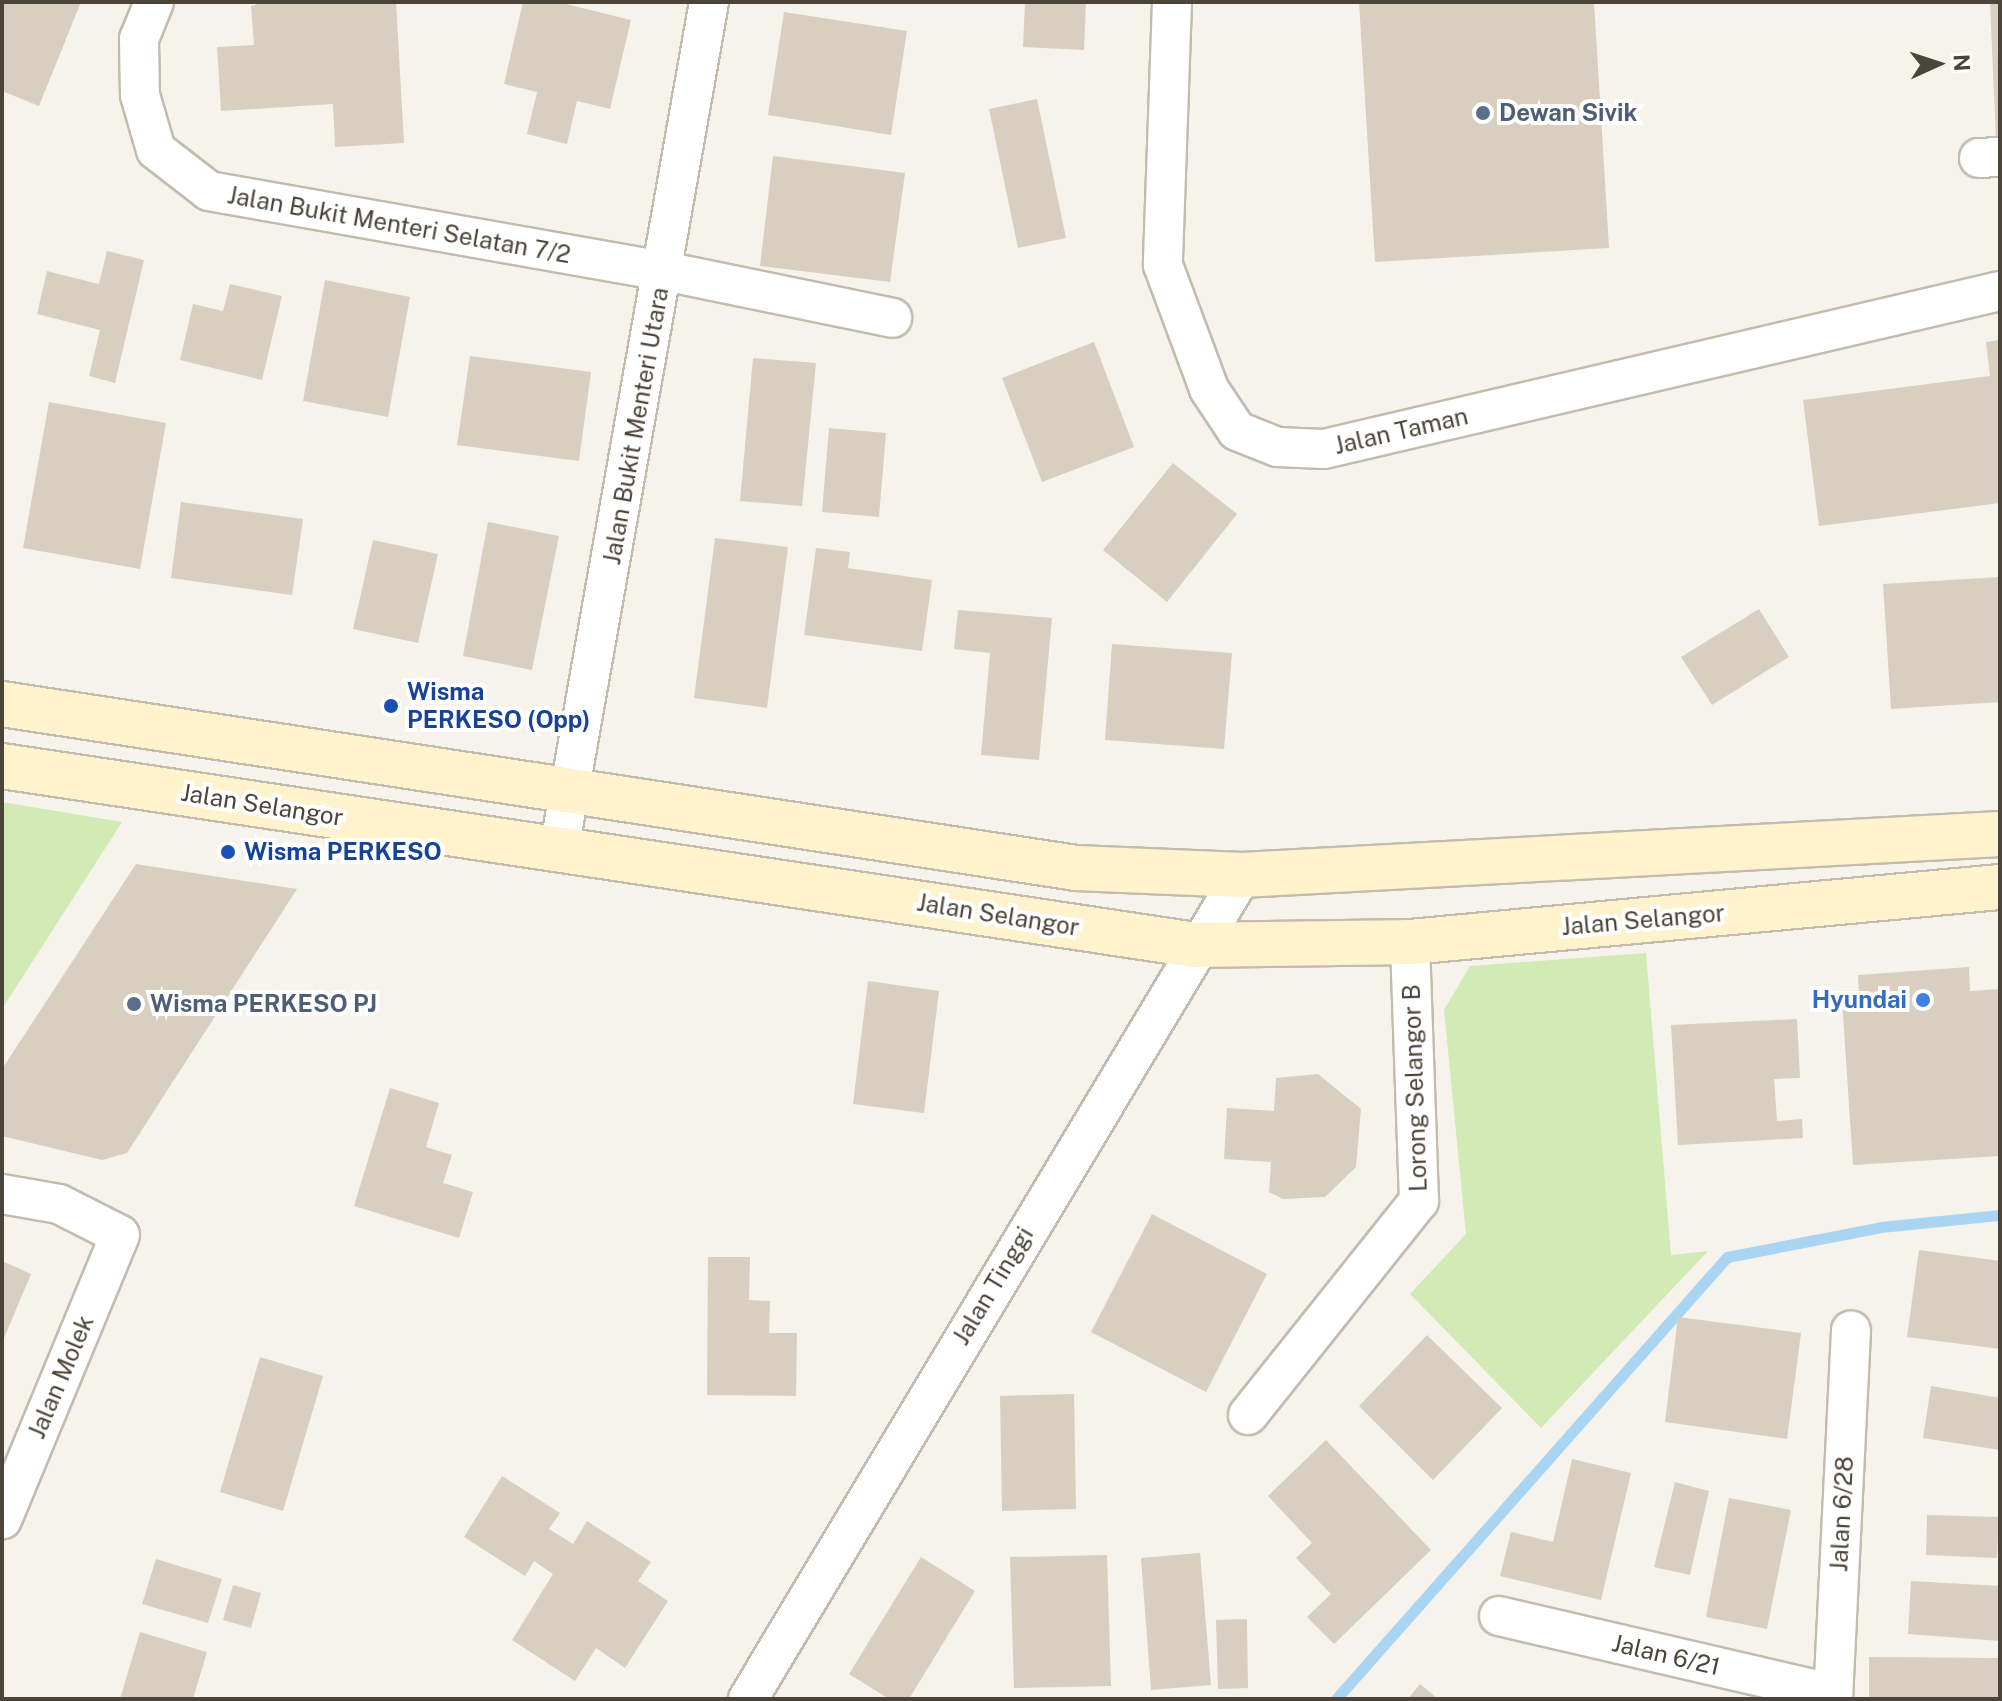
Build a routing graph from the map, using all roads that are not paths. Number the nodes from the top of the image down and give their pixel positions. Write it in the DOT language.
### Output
graph roads {
  1 [pos="154,2"];
  2 [pos="709,2"];
  3 [pos="1172,2"];
  4 [pos="664,271"];
  5 [pos="2000,291"];
  6 [pos="892,318"];
  7 [pos="2,704"];
  8 [pos="2,766"];
  9 [pos="571,791"];
  10 [pos="2000,834"];
  11 [pos="559,850"];
  12 [pos="1242,875"];
  13 [pos="2000,887"];
  14 [pos="1410,942"];
  15 [pos="1196,945"];
  16 [pos="2,1194"];
  17 [pos="1851,1330"];
  18 [pos="1248,1415"];
  19 [pos="2,1520"];
  20 [pos="1499,1616"];
  21 [pos="1833,1696"];
  22 [pos="748,1699"];
  1 -- 4 [label="street, Jalan Bukit Menteri Selatan 7/2"];
  2 -- 4 [label="street, Jalan Bukit Menteri Utara"];
  3 -- 5 [label="street, Jalan Taman"];
  4 -- 6 [label="street, Jalan Bukit Menteri Selatan 7/2"];
  4 -- 9 [label="street, Jalan Bukit Menteri Utara"];
  7 -- 9 [label="main road"];
  8 -- 11 [label="main road, Jalan Selangor"];
  9 -- 11 [label="street, Jalan Bukit Menteri Utara"];
  9 -- 12 [label="main road"];
  10 -- 12 [label="main road"];
  11 -- 15 [label="main road, Jalan Selangor"];
  12 -- 15 [label="street, Jalan Tinggi"];
  13 -- 14 [label="main road, Jalan Selangor"];
  14 -- 15 [label="main road, Jalan Selangor"];
  14 -- 18 [label="street, Lorong Selangor B"];
  15 -- 22 [label="street, Jalan Tinggi"];
  16 -- 19 [label="street, Jalan Molek"];
  17 -- 21 [label="street, Jalan 6/28"];
  20 -- 21 [label="street, Jalan 6/21"];
}
